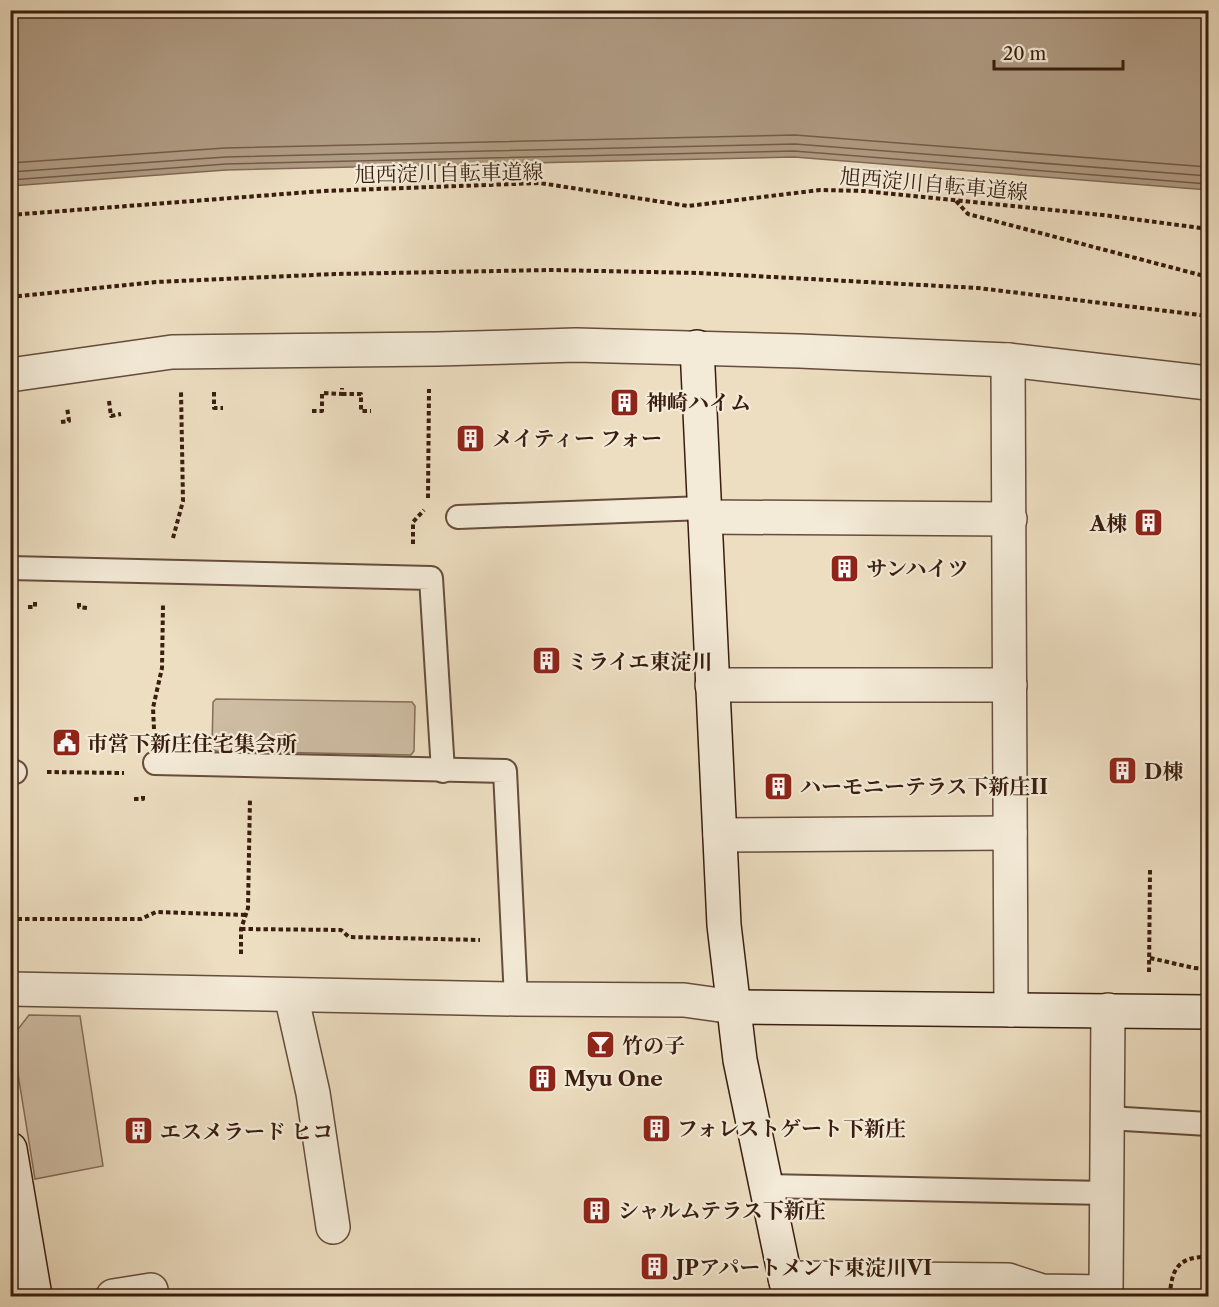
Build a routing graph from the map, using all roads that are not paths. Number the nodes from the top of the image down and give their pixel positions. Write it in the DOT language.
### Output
graph roads {
  1 [pos="697,347"];
  2 [pos="1008,360"];
  3 [pos="10,375"];
  4 [pos="1209,383"];
  5 [pos="704,513"];
  6 [pos="458,517"];
  7 [pos="1010,519"];
  8 [pos="10,568"];
  9 [pos="712,685"];
  10 [pos="1010,685"];
  11 [pos="155,763"];
  12 [pos="443,771"];
  13 [pos="1010,832"];
  14 [pos="720,835"];
  15 [pos="10,989"];
  16 [pos="291,995"];
  17 [pos="516,999"];
  18 [pos="734,1007"];
  19 [pos="1011,1010"];
  20 [pos="1108,1010"];
  21 [pos="1209,1012"];
  22 [pos="1108,1118"];
  23 [pos="1209,1124"];
  24 [pos="10,1149"];
  25 [pos="766,1186"];
  26 [pos="1107,1193"];
  27 [pos="14,1195"];
  28 [pos="333,1227"];
  29 [pos="787,1287"];
  30 [pos="152,1290"];
  31 [pos="1085,1294"];
  32 [pos="34,1296"];
  33 [pos="113,1296"];
  1 -- 2 [label="street"];
  1 -- 3 [label="street"];
  1 -- 5 [label="street"];
  2 -- 4 [label="street"];
  2 -- 7 [label="street"];
  5 -- 6 [label="lane"];
  5 -- 7 [label="street"];
  5 -- 9 [label="street"];
  7 -- 10 [label="street"];
  8 -- 12 [label="lane"];
  9 -- 10 [label="street"];
  9 -- 14 [label="street"];
  10 -- 13 [label="street"];
  11 -- 12 [label="lane"];
  12 -- 17 [label="lane"];
  13 -- 14 [label="street"];
  13 -- 19 [label="street"];
  14 -- 18 [label="street"];
  15 -- 16 [label="street"];
  16 -- 17 [label="street"];
  16 -- 28 [label="street"];
  17 -- 18 [label="street"];
  18 -- 19 [label="street"];
  18 -- 25 [label="street"];
  19 -- 20 [label="street"];
  20 -- 21 [label="street"];
  20 -- 22 [label="street"];
  22 -- 23 [label="lane"];
  22 -- 26 [label="street"];
  24 -- 27 [label="street"];
  25 -- 26 [label="lane"];
  25 -- 29 [label="street"];
  26 -- 31 [label="street"];
  27 -- 32 [label="street"];
  29 -- 31 [label="street"];
  30 -- 33 [label="street"];
}
